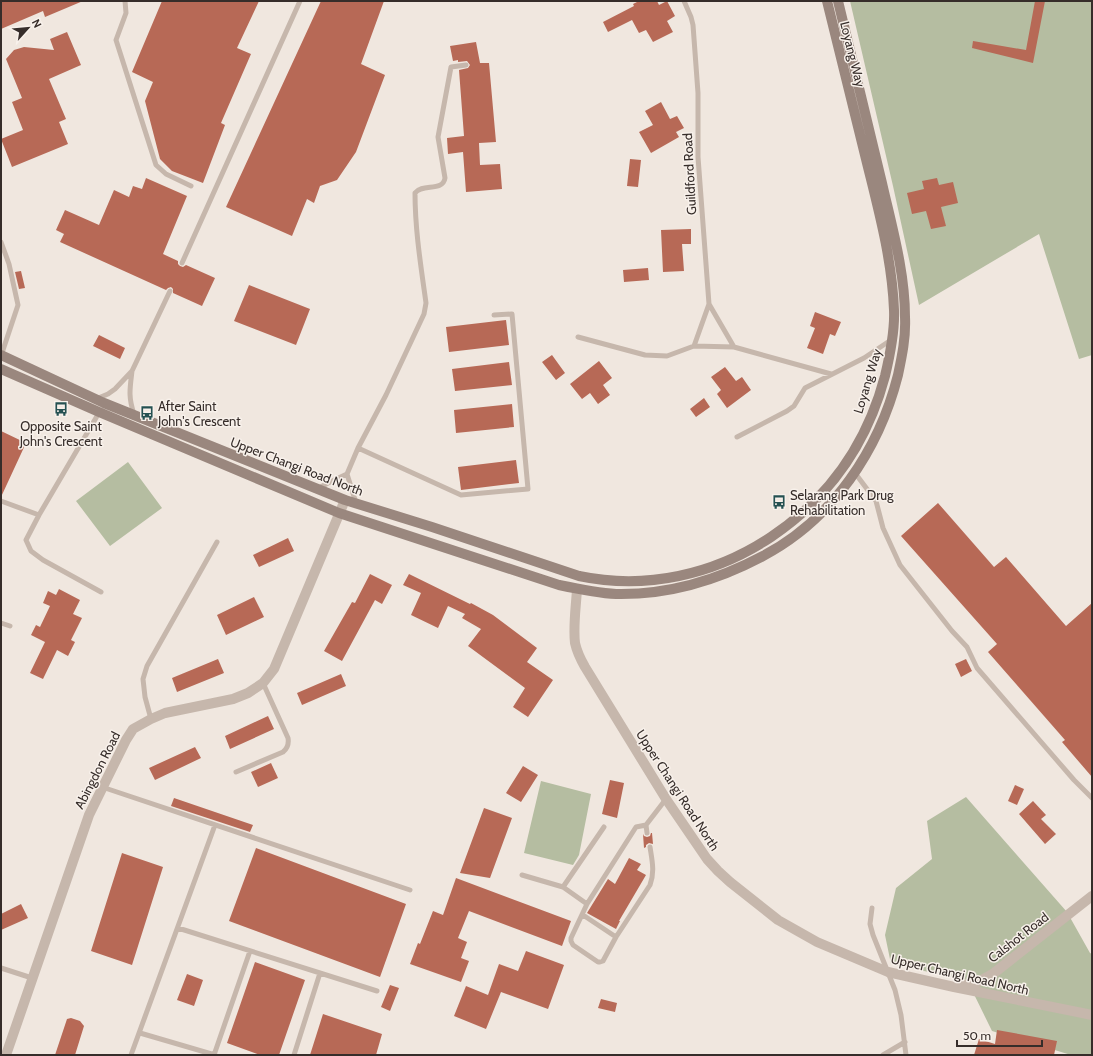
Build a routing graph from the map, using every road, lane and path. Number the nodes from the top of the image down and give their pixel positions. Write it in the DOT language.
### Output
graph roads {
  1 [pos="125,1"];
  2 [pos="300,1"];
  3 [pos="684,1"];
  4 [pos="827,1"];
  5 [pos="838,1"];
  6 [pos="466,66"];
  7 [pos="191,186"];
  8 [pos="1,242"];
  9 [pos="182,263"];
  10 [pos="170,291"];
  11 [pos="708,304"];
  12 [pos="494,315"];
  13 [pos="578,338"];
  14 [pos="892,339"];
  15 [pos="694,346"];
  16 [pos="734,347"];
  17 [pos="1,356"];
  18 [pos="1,369"];
  19 [pos="132,371"];
  20 [pos="831,374"];
  21 [pos="100,401"];
  22 [pos="99,412"];
  23 [pos="134,415"];
  24 [pos="737,437"];
  25 [pos="358,448"];
  26 [pos="855,473"];
  27 [pos="347,474"];
  28 [pos="318,489"];
  29 [pos="345,500"];
  30 [pos="1,501"];
  31 [pos="356,503"];
  32 [pos="340,513"];
  33 [pos="39,515"];
  34 [pos="218,542"];
  35 [pos="579,576"];
  36 [pos="577,589"];
  37 [pos="101,592"];
  38 [pos="599,592"];
  39 [pos="1,623"];
  40 [pos="10,626"];
  41 [pos="263,683"];
  42 [pos="151,719"];
  43 [pos="236,772"];
  44 [pos="102,787"];
  45 [pos="1092,798"];
  46 [pos="666,799"];
  47 [pos="215,825"];
  48 [pos="646,825"];
  49 [pos="604,827"];
  50 [pos="647,833"];
  51 [pos="650,847"];
  52 [pos="522,875"];
  53 [pos="564,887"];
  54 [pos="410,890"];
  55 [pos="1092,896"];
  56 [pos="587,904"];
  57 [pos="872,908"];
  58 [pos="583,915"];
  59 [pos="178,928"];
  60 [pos="616,937"];
  61 [pos="250,951"];
  62 [pos="1,968"];
  63 [pos="888,972"];
  64 [pos="320,973"];
  65 [pos="32,978"];
  66 [pos="954,987"];
  67 [pos="377,992"];
  68 [pos="1092,1015"];
  69 [pos="140,1033"];
  70 [pos="905,1042"];
  71 [pos="6,1055"];
  72 [pos="132,1055"];
  73 [pos="214,1055"];
  74 [pos="294,1055"];
  75 [pos="883,1055"];
  76 [pos="906,1055"];
  1 -- 7 [label="lane"];
  2 -- 9 [label="lane"];
  3 -- 11 [label="lane, Guildford Road"];
  4 -- 14 [label="street, Loyang Way"];
  5 -- 26 [label="street, Loyang Way"];
  6 -- 25 [label="lane"];
  8 -- 17 [label="lane"];
  10 -- 19 [label="lane"];
  11 -- 15 [label="lane, Guildford Road"];
  11 -- 16 [label="lane"];
  12 -- 25 [label="lane"];
  13 -- 15 [label="lane"];
  14 -- 20 [label="lane"];
  14 -- 35 [label="street, Loyang Way"];
  15 -- 16 [label="lane"];
  16 -- 20 [label="lane"];
  17 -- 21 [label="street, Upper Changi Road North"];
  18 -- 22 [label="street, Upper Changi Road North"];
  19 -- 21 [label="lane"];
  19 -- 23 [label="lane"];
  20 -- 24 [label="lane"];
  21 -- 22 [label="lane"];
  21 -- 23 [label="street, Upper Changi Road North"];
  22 -- 32 [label="street, Upper Changi Road North"];
  22 -- 33 [label="lane"];
  23 -- 28 [label="street, Upper Changi Road North"];
  25 -- 27 [label="lane"];
  26 -- 38 [label="street, Loyang Way"];
  26 -- 45 [label="lane"];
  27 -- 28 [label="lane"];
  27 -- 31 [label="lane"];
  28 -- 29 [label="street, Upper Changi Road North"];
  29 -- 31 [label="street, Upper Changi Road North"];
  29 -- 32 [label="street, Abingdon Road"];
  30 -- 33 [label="lane"];
  31 -- 35 [label="street, Upper Changi Road North"];
  32 -- 36 [label="street, Upper Changi Road North"];
  32 -- 41 [label="street, Abingdon Road"];
  33 -- 37 [label="lane"];
  34 -- 42 [label="lane"];
  35 -- 36 [label="lane, Upper Changi Road North"];
  36 -- 38 [label="street, Upper Changi Road North"];
  36 -- 46 [label="street, Upper Changi Road North"];
  39 -- 40 [label="lane"];
  41 -- 42 [label="street, Abingdon Road"];
  41 -- 43 [label="lane"];
  42 -- 44 [label="street, Abingdon Road"];
  44 -- 47 [label="lane"];
  44 -- 65 [label="street, Abingdon Road"];
  46 -- 48 [label="lane"];
  46 -- 63 [label="street, Upper Changi Road North"];
  47 -- 54 [label="lane"];
  47 -- 59 [label="lane"];
  48 -- 50 [label="lane"];
  48 -- 56 [label="lane"];
  49 -- 53 [label="lane"];
  51 -- 60 [label="lane"];
  52 -- 53 [label="lane"];
  53 -- 56 [label="lane"];
  55 -- 66 [label="street, Calshot Road"];
  56 -- 58 [label="lane"];
  57 -- 63 [label="lane"];
  58 -- 60 [label="lane"];
  58 -- 60 [label="lane"];
  59 -- 61 [label="lane"];
  59 -- 69 [label="lane"];
  61 -- 64 [label="lane"];
  61 -- 73 [label="lane"];
  62 -- 65 [label="lane"];
  63 -- 66 [label="street, Upper Changi Road North"];
  63 -- 70 [label="lane"];
  64 -- 67 [label="lane"];
  64 -- 74 [label="lane"];
  65 -- 71 [label="street, Abingdon Road"];
  66 -- 68 [label="street, Upper Changi Road North"];
  69 -- 72 [label="lane"];
  69 -- 73 [label="lane"];
  70 -- 75 [label="lane"];
  70 -- 76 [label="lane"];
}
